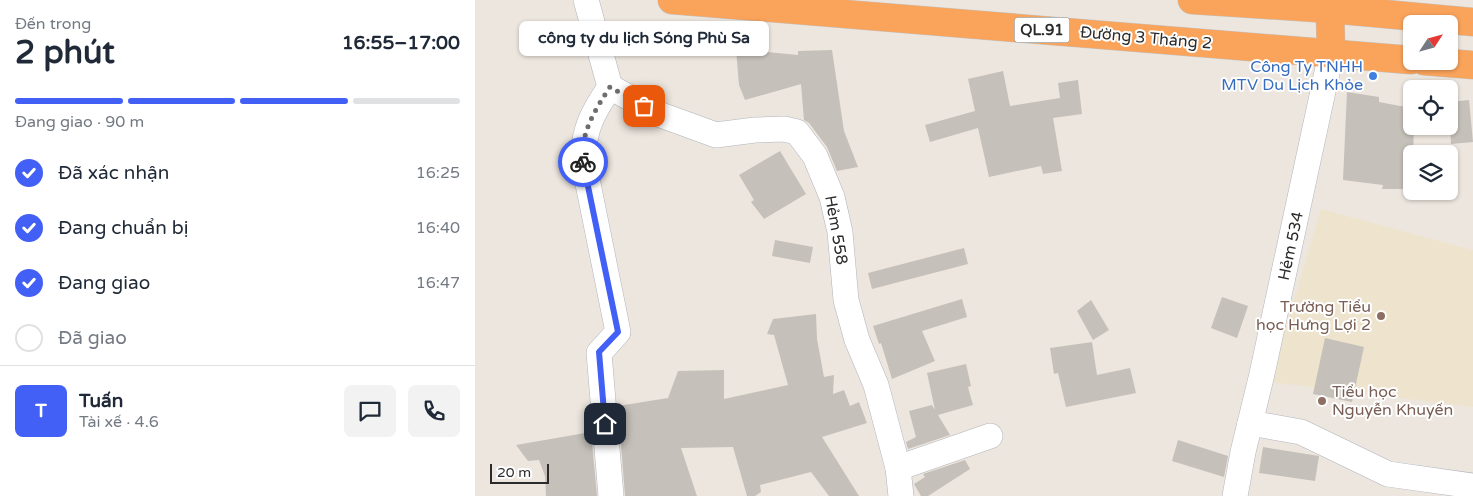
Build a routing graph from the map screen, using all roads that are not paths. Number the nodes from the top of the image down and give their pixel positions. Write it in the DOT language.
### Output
graph roads {
  1 [pos="586,0"];
  2 [pos="672,0"];
  3 [pos="1192,0"];
  4 [pos="1244,4"];
  5 [pos="1331,9"];
  6 [pos="1473,22"];
  7 [pos="1242,46"];
  8 [pos="1331,54"];
  9 [pos="1403,59"];
  10 [pos="1458,64"];
  11 [pos="1473,65"];
  12 [pos="610,87"];
  13 [pos="1250,423"];
  14 [pos="990,436"];
  15 [pos="898,468"];
  16 [pos="1473,486"];
  17 [pos="611,496"];
  18 [pos="901,496"];
  19 [pos="1235,496"];
  1 -- 12 [label="street"];
  2 -- 7 [label="highway, Đường 3 Tháng 2 / QL.91"];
  3 -- 4 [label="highway"];
  4 -- 5 [label="highway"];
  4 -- 7 [label="highway"];
  5 -- 6 [label="highway"];
  5 -- 8 [label="highway"];
  7 -- 8 [label="highway, Đường 3 Tháng 2 / QL.91"];
  8 -- 9 [label="highway, Đường 3 Tháng 2 / QL.91"];
  8 -- 13 [label="street, Hẻm 534"];
  10 -- 11 [label="highway"];
  12 -- 15 [label="street, Hẻm 558"];
  12 -- 17 [label="street"];
  13 -- 16 [label="street"];
  13 -- 19 [label="street, Hẻm 534"];
  14 -- 15 [label="street"];
  15 -- 18 [label="street, Hẻm 558"];
}
